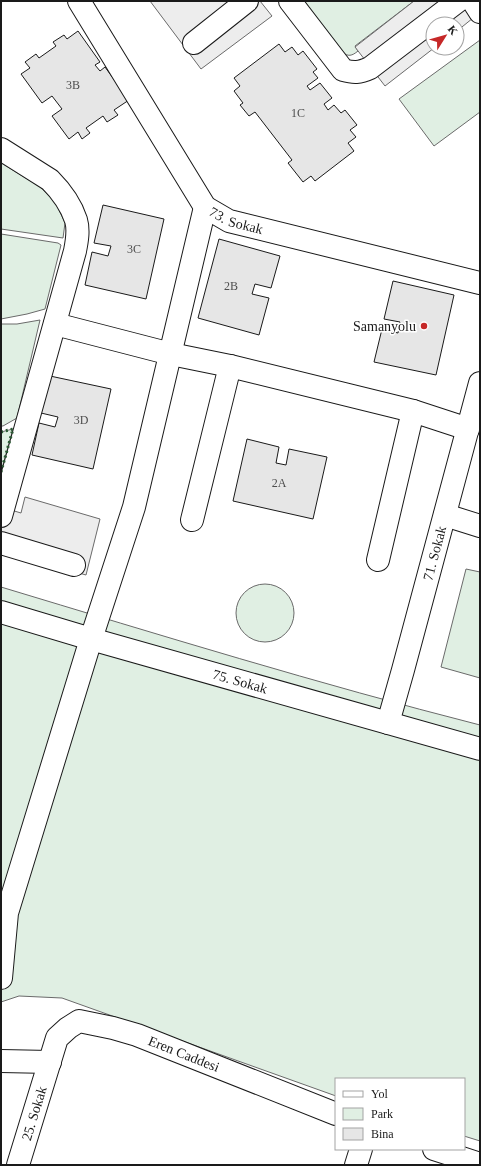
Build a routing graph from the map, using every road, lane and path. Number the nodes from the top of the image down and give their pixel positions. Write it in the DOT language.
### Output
graph roads {
  1 [pos="79,1"];
  2 [pos="247,1"];
  3 [pos="290,1"];
  4 [pos="458,1"];
  5 [pos="473,1"];
  6 [pos="480,12"];
  7 [pos="194,43"];
  8 [pos="1,149"];
  9 [pos="205,207"];
  10 [pos="480,283"];
  11 [pos="55,324"];
  12 [pos="171,354"];
  13 [pos="230,366"];
  14 [pos="480,383"];
  15 [pos="413,411"];
  16 [pos="468,429"];
  17 [pos="445,515"];
  18 [pos="1,516"];
  19 [pos="192,520"];
  20 [pos="480,526"];
  21 [pos="1,543"];
  22 [pos="378,560"];
  23 [pos="74,565"];
  24 [pos="1,612"];
  25 [pos="91,639"];
  26 [pos="388,723"];
  27 [pos="480,749"];
  28 [pos="1,978"];
  29 [pos="1,1061"];
  30 [pos="50,1062"];
  31 [pos="335,1114"];
  32 [pos="361,1150"];
  33 [pos="437,1150"];
  34 [pos="480,1164"];
  35 [pos="18,1165"];
  36 [pos="356,1165"];
  1 -- 9 [label="street, 73. Sokak"];
  2 -- 7 [label="street"];
  3 -- 4 [label="street"];
  5 -- 6 [label="street"];
  8 -- 11 [label="street"];
  9 -- 10 [label="street, 73. Sokak"];
  9 -- 12 [label="street"];
  11 -- 12 [label="street"];
  11 -- 18 [label="street"];
  12 -- 13 [label="street"];
  12 -- 25 [label="street"];
  13 -- 15 [label="street"];
  13 -- 19 [label="street"];
  14 -- 16 [label="street, 71. Sokak"];
  15 -- 16 [label="street"];
  15 -- 22 [label="street"];
  16 -- 17 [label="street, 71. Sokak"];
  17 -- 20 [label="street"];
  17 -- 26 [label="street, 71. Sokak"];
  21 -- 23 [label="street"];
  24 -- 25 [label="street, 75. Sokak"];
  25 -- 26 [label="street, 75. Sokak"];
  25 -- 28 [label="street"];
  26 -- 27 [label="street, 75. Sokak"];
  29 -- 30 [label="street"];
  30 -- 31 [label="street, Eren Caddesi"];
  30 -- 35 [label="street, 25. Sokak"];
  32 -- 36 [label="street"];
  33 -- 34 [label="street"];
}
